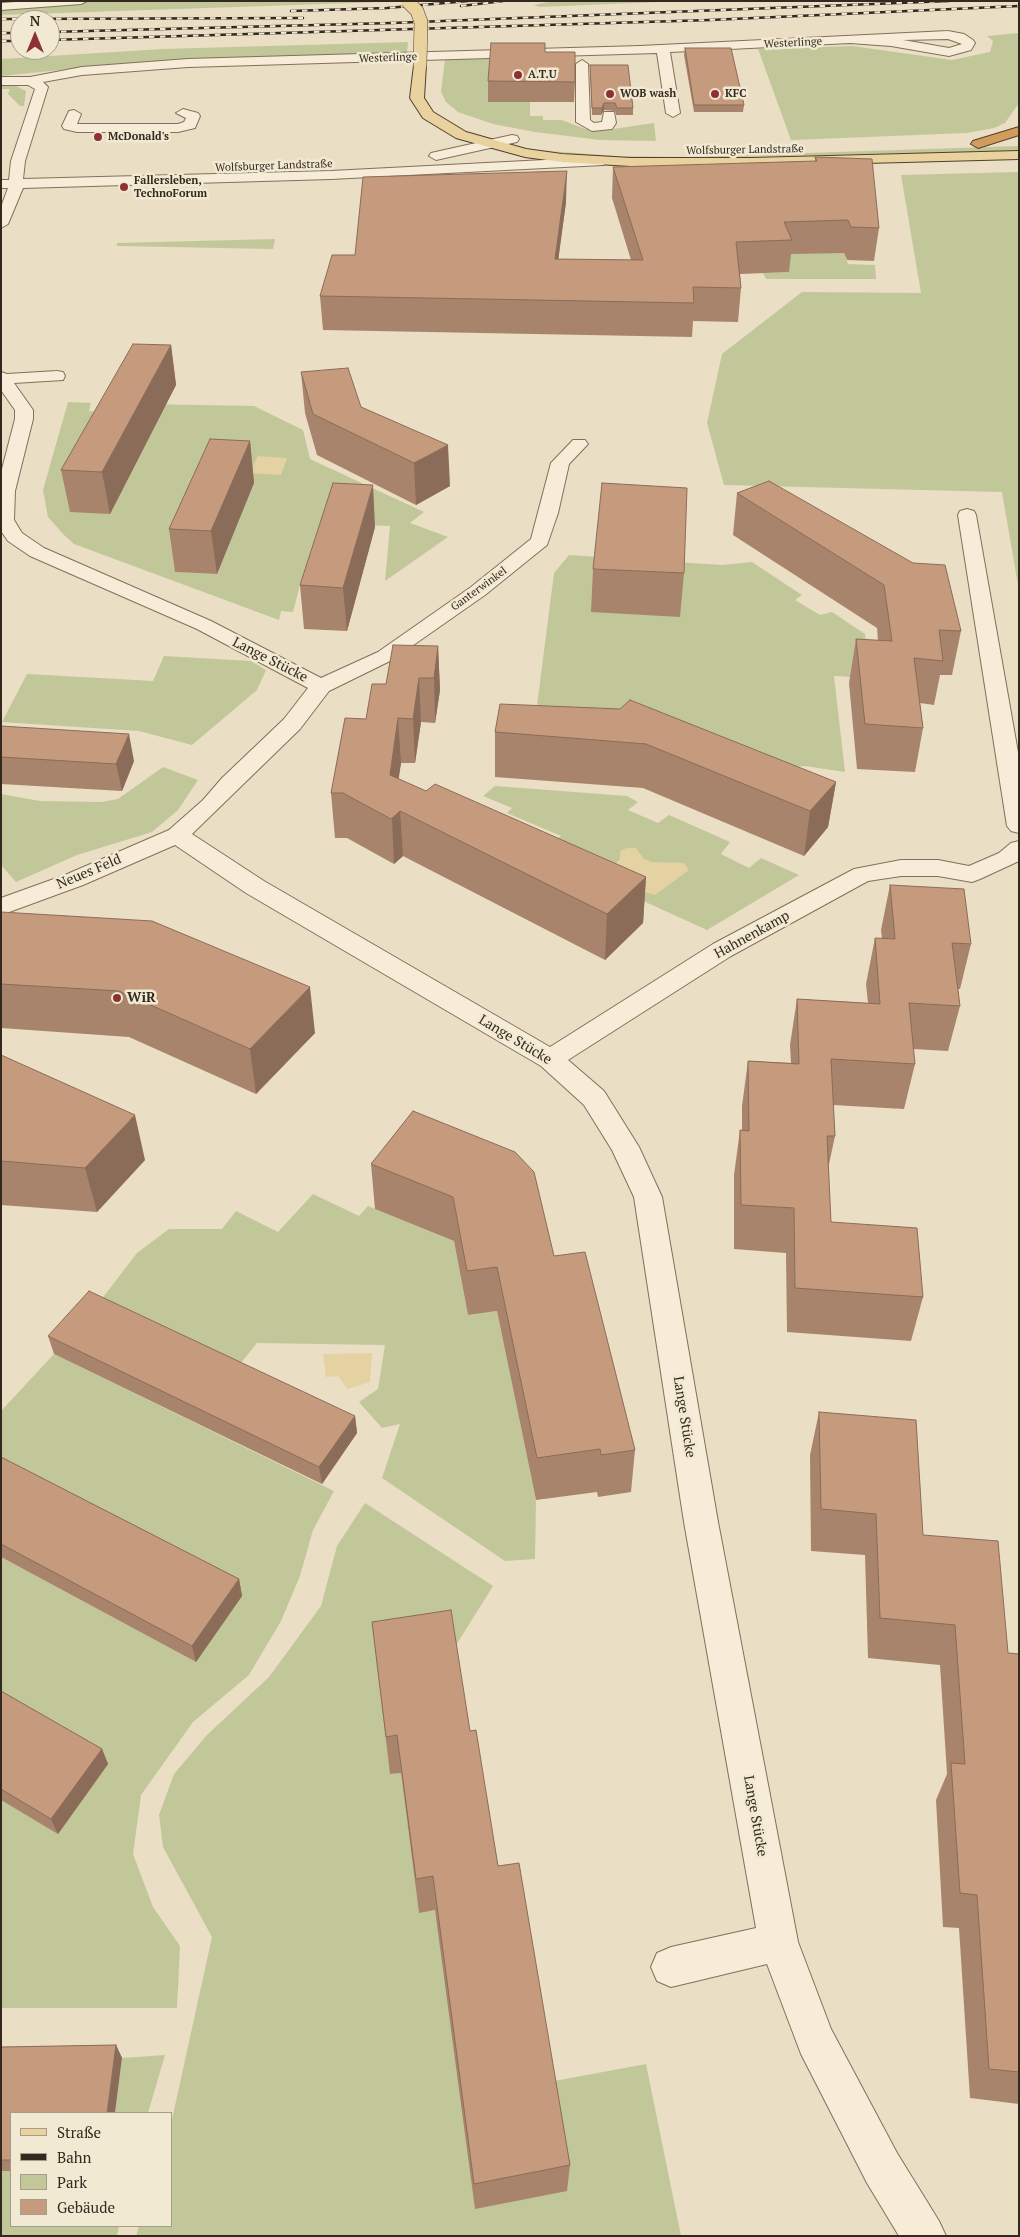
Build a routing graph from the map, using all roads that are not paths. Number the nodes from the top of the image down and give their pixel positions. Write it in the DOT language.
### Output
graph roads {
  1 [pos="82,1"];
  2 [pos="407,1"];
  3 [pos="1,8"];
  4 [pos="850,39"];
  5 [pos="663,49"];
  6 [pos="582,64"];
  7 [pos="1,81"];
  8 [pos="30,81"];
  9 [pos="421,105"];
  10 [pos="672,112"];
  11 [pos="183,113"];
  12 [pos="74,114"];
  13 [pos="609,115"];
  14 [pos="449,129"];
  15 [pos="1019,131"];
  16 [pos="1019,142"];
  17 [pos="486,144"];
  18 [pos="508,144"];
  19 [pos="978,144"];
  20 [pos="1019,155"];
  21 [pos="435,157"];
  22 [pos="603,161"];
  23 [pos="426,169"];
  24 [pos="1,173"];
  25 [pos="11,180"];
  26 [pos="1,224"];
  27 [pos="56,376"];
  28 [pos="2,378"];
  29 [pos="579,444"];
  30 [pos="967,515"];
  31 [pos="321,686"];
  32 [pos="1019,826"];
  33 [pos="177,835"];
  34 [pos="1019,848"];
  35 [pos="1,907"];
  36 [pos="550,1059"];
  37 [pos="778,1942"];
  38 [pos="671,1967"];
  39 [pos="924,2236"];
  1 -- 3 [label="street"];
  2 -- 9 [label="main road, bridge"];
  4 -- 4 [label="street, Westerlinge"];
  4 -- 5 [label="street, Westerlinge"];
  5 -- 8 [label="street, Westerlinge"];
  5 -- 10 [label="street"];
  6 -- 13 [label="street"];
  7 -- 8 [label="street, Westerlinge"];
  8 -- 25 [label="street"];
  9 -- 14 [label="main road"];
  9 -- 18 [label="main road"];
  11 -- 12 [label="street"];
  14 -- 17 [label="main road"];
  14 -- 21 [label="street"];
  15 -- 19 [label="highway"];
  16 -- 19 [label="main road, Wolfsburger Landstraße"];
  17 -- 18 [label="main road, Wolfsburger Landstraße"];
  17 -- 21 [label="street, Wolfsburger Landstraße"];
  18 -- 19 [label="main road, Wolfsburger Landstraße"];
  18 -- 22 [label="main road, Wolfsburger Landstraße"];
  18 -- 23 [label="street, Wolfsburger Landstraße"];
  20 -- 22 [label="main road, Wolfsburger Landstraße"];
  21 -- 25 [label="street, Wolfsburger Landstraße"];
  22 -- 23 [label="street, Wolfsburger Landstraße"];
  23 -- 25 [label="street, Wolfsburger Landstraße"];
  24 -- 25 [label="street, Wolfsburger Landstraße"];
  25 -- 26 [label="street"];
  27 -- 28 [label="street"];
  28 -- 31 [label="street, Lange Stücke"];
  29 -- 31 [label="street, Ganterwinkel"];
  30 -- 32 [label="street"];
  31 -- 33 [label="street, Lange Stücke"];
  33 -- 35 [label="street, Neues Feld"];
  33 -- 36 [label="street, Lange Stücke"];
  34 -- 36 [label="street, Hahnenkamp"];
  36 -- 37 [label="street, Lange Stücke"];
  37 -- 38 [label="street"];
  37 -- 39 [label="street, Lange Stücke"];
}
